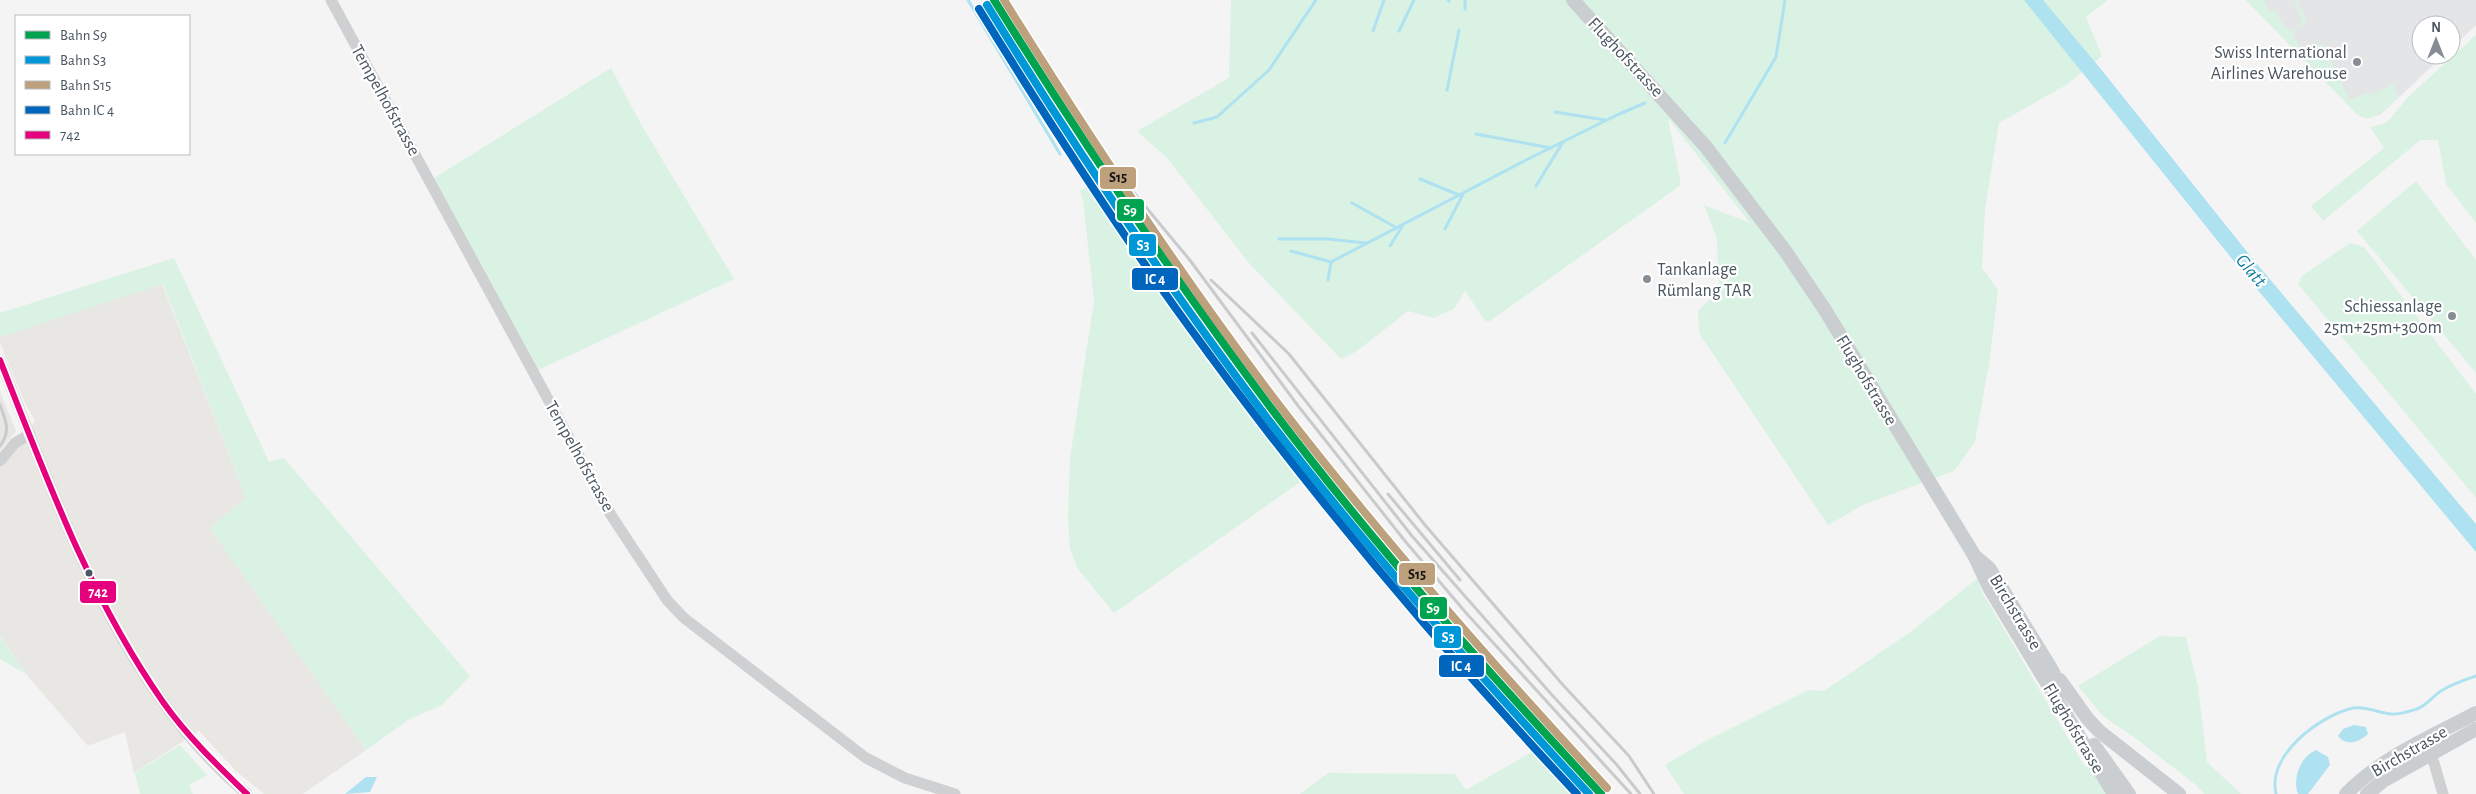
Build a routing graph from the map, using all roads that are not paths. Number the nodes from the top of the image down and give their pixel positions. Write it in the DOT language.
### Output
graph roads {
  1 [pos="330,0"];
  2 [pos="1573,0"];
  3 [pos="0,360"];
  4 [pos="30,434"];
  5 [pos="0,461"];
  6 [pos="1974,555"];
  7 [pos="2053,672"];
  8 [pos="2476,713"];
  9 [pos="2476,729"];
  10 [pos="2426,748"];
  11 [pos="2177,792"];
  12 [pos="247,794"];
  13 [pos="955,794"];
  14 [pos="2114,794"];
  15 [pos="2128,794"];
  16 [pos="2346,794"];
  17 [pos="2367,794"];
  18 [pos="2443,794"];
  1 -- 13 [label="street, Tempelhofstrasse"];
  2 -- 6 [label="main road, Flughofstrasse"];
  3 -- 4 [label="street"];
  4 -- 5 [label="street"];
  4 -- 12 [label="street"];
  6 -- 7 [label="main road, Birchstrasse"];
  6 -- 14 [label="main road, Flughofstrasse"];
  7 -- 11 [label="main road, Birchstrasse"];
  7 -- 15 [label="main road, Birchstrasse"];
  8 -- 10 [label="main road, Birchstrasse"];
  9 -- 10 [label="main road, Birchstrasse"];
  10 -- 16 [label="main road, Birchstrasse"];
  10 -- 17 [label="main road, Birchstrasse"];
  10 -- 18 [label="street"];
}
